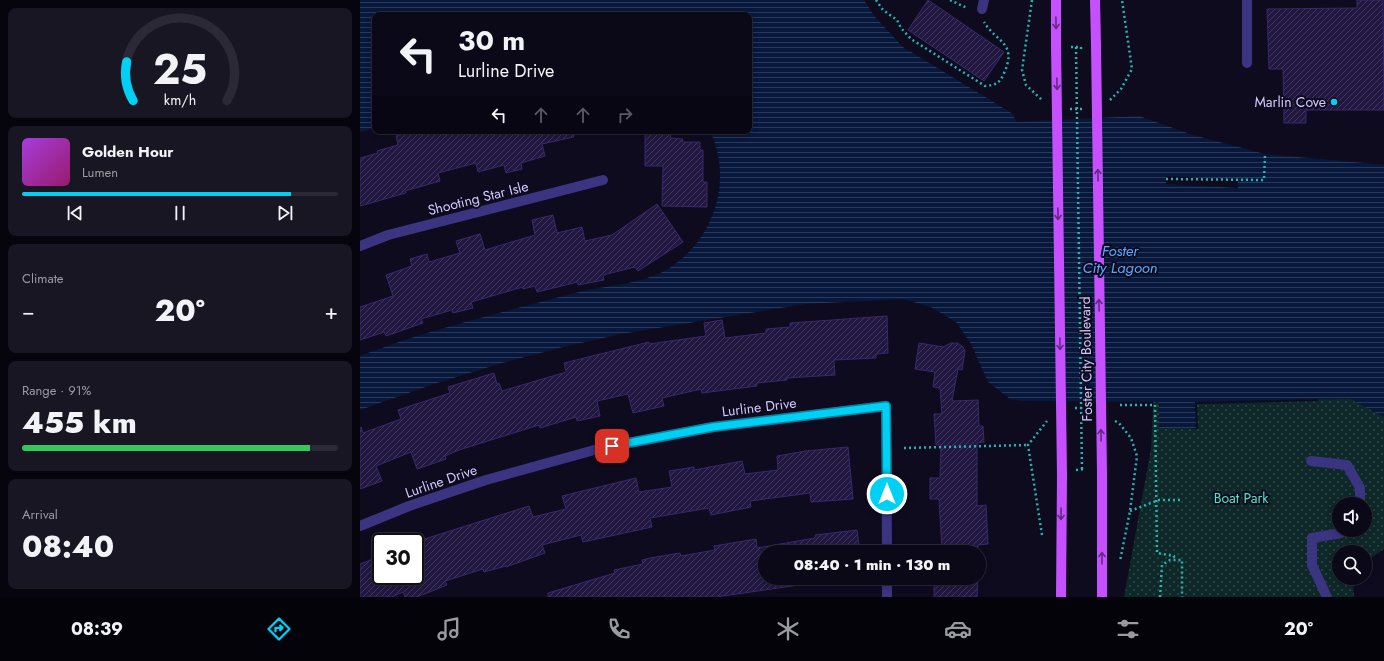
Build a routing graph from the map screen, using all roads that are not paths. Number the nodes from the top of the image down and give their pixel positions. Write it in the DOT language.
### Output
graph roads {
  1 [pos="1056,0"];
  2 [pos="1094,0"];
  3 [pos="1247,0"];
  4 [pos="1247,63"];
  5 [pos="603,180"];
  6 [pos="360,246"];
  7 [pos="1311,461"];
  8 [pos="1360,497"];
  9 [pos="360,526"];
  10 [pos="1332,535"];
  11 [pos="887,545"];
  12 [pos="887,585"];
  13 [pos="887,597"];
  14 [pos="1061,597"];
  15 [pos="1102,597"];
  16 [pos="1327,597"];
  1 -- 14 [label="main road, Foster City Boulevard, one-way, bridge"];
  15 -- 2 [label="main road, Foster City Boulevard, one-way, bridge"];
  3 -- 4 [label="street"];
  5 -- 6 [label="street, Shooting Star Isle"];
  7 -- 8 [label="street"];
  9 -- 11 [label="street, Lurline Drive"];
  10 -- 16 [label="street"];
  12 -- 13 [label="street"];
}
